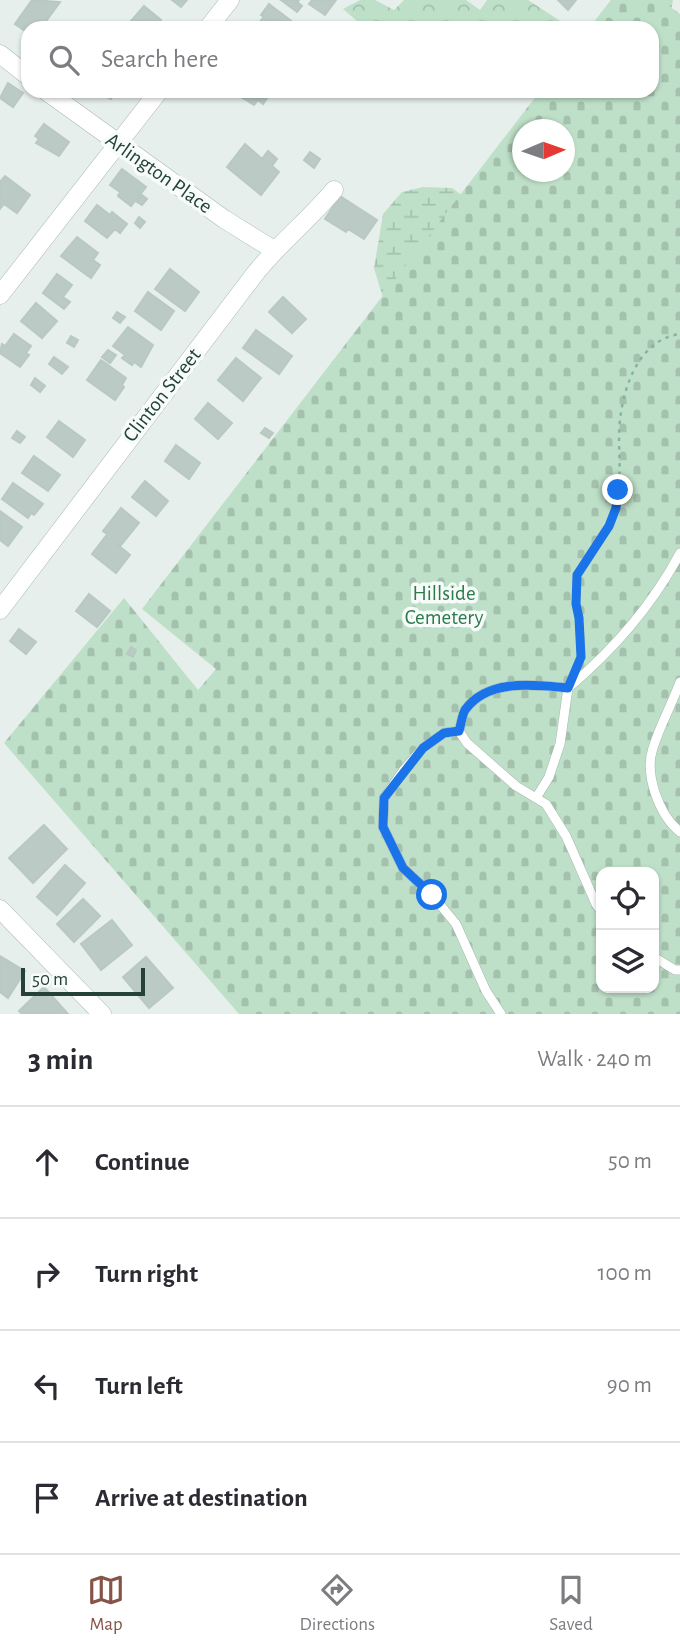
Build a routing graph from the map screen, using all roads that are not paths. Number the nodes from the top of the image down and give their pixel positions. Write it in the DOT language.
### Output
graph roads {
  1 [pos="230,0"];
  2 [pos="214,21"];
  3 [pos="0,54"];
  4 [pos="21,70"];
  5 [pos="56,98"];
  6 [pos="154,98"];
  7 [pos="118,144"];
  8 [pos="334,190"];
  9 [pos="274,250"];
  10 [pos="0,295"];
  11 [pos="680,552"];
  12 [pos="0,610"];
  13 [pos="680,682"];
  14 [pos="568,688"];
  15 [pos="459,731"];
  16 [pos="536,798"];
  17 [pos="680,832"];
  18 [pos="596,904"];
  19 [pos="0,909"];
  20 [pos="659,960"];
  21 [pos="680,970"];
  22 [pos="102,1014"];
  23 [pos="501,1014"];
  1 -- 2 [label="street"];
  3 -- 4 [label="street"];
  5 -- 7 [label="street, Arlington Place"];
  6 -- 7 [label="street"];
  7 -- 9 [label="street, Arlington Place"];
  7 -- 10 [label="street"];
  8 -- 9 [label="street, Clinton Street"];
  9 -- 12 [label="street, Clinton Street"];
  11 -- 14 [label="lane"];
  13 -- 17 [label="lane"];
  14 -- 15 [label="lane"];
  14 -- 16 [label="lane"];
  15 -- 16 [label="lane"];
  15 -- 23 [label="lane"];
  16 -- 18 [label="lane"];
  19 -- 22 [label="street"];
  20 -- 21 [label="lane"];
}
